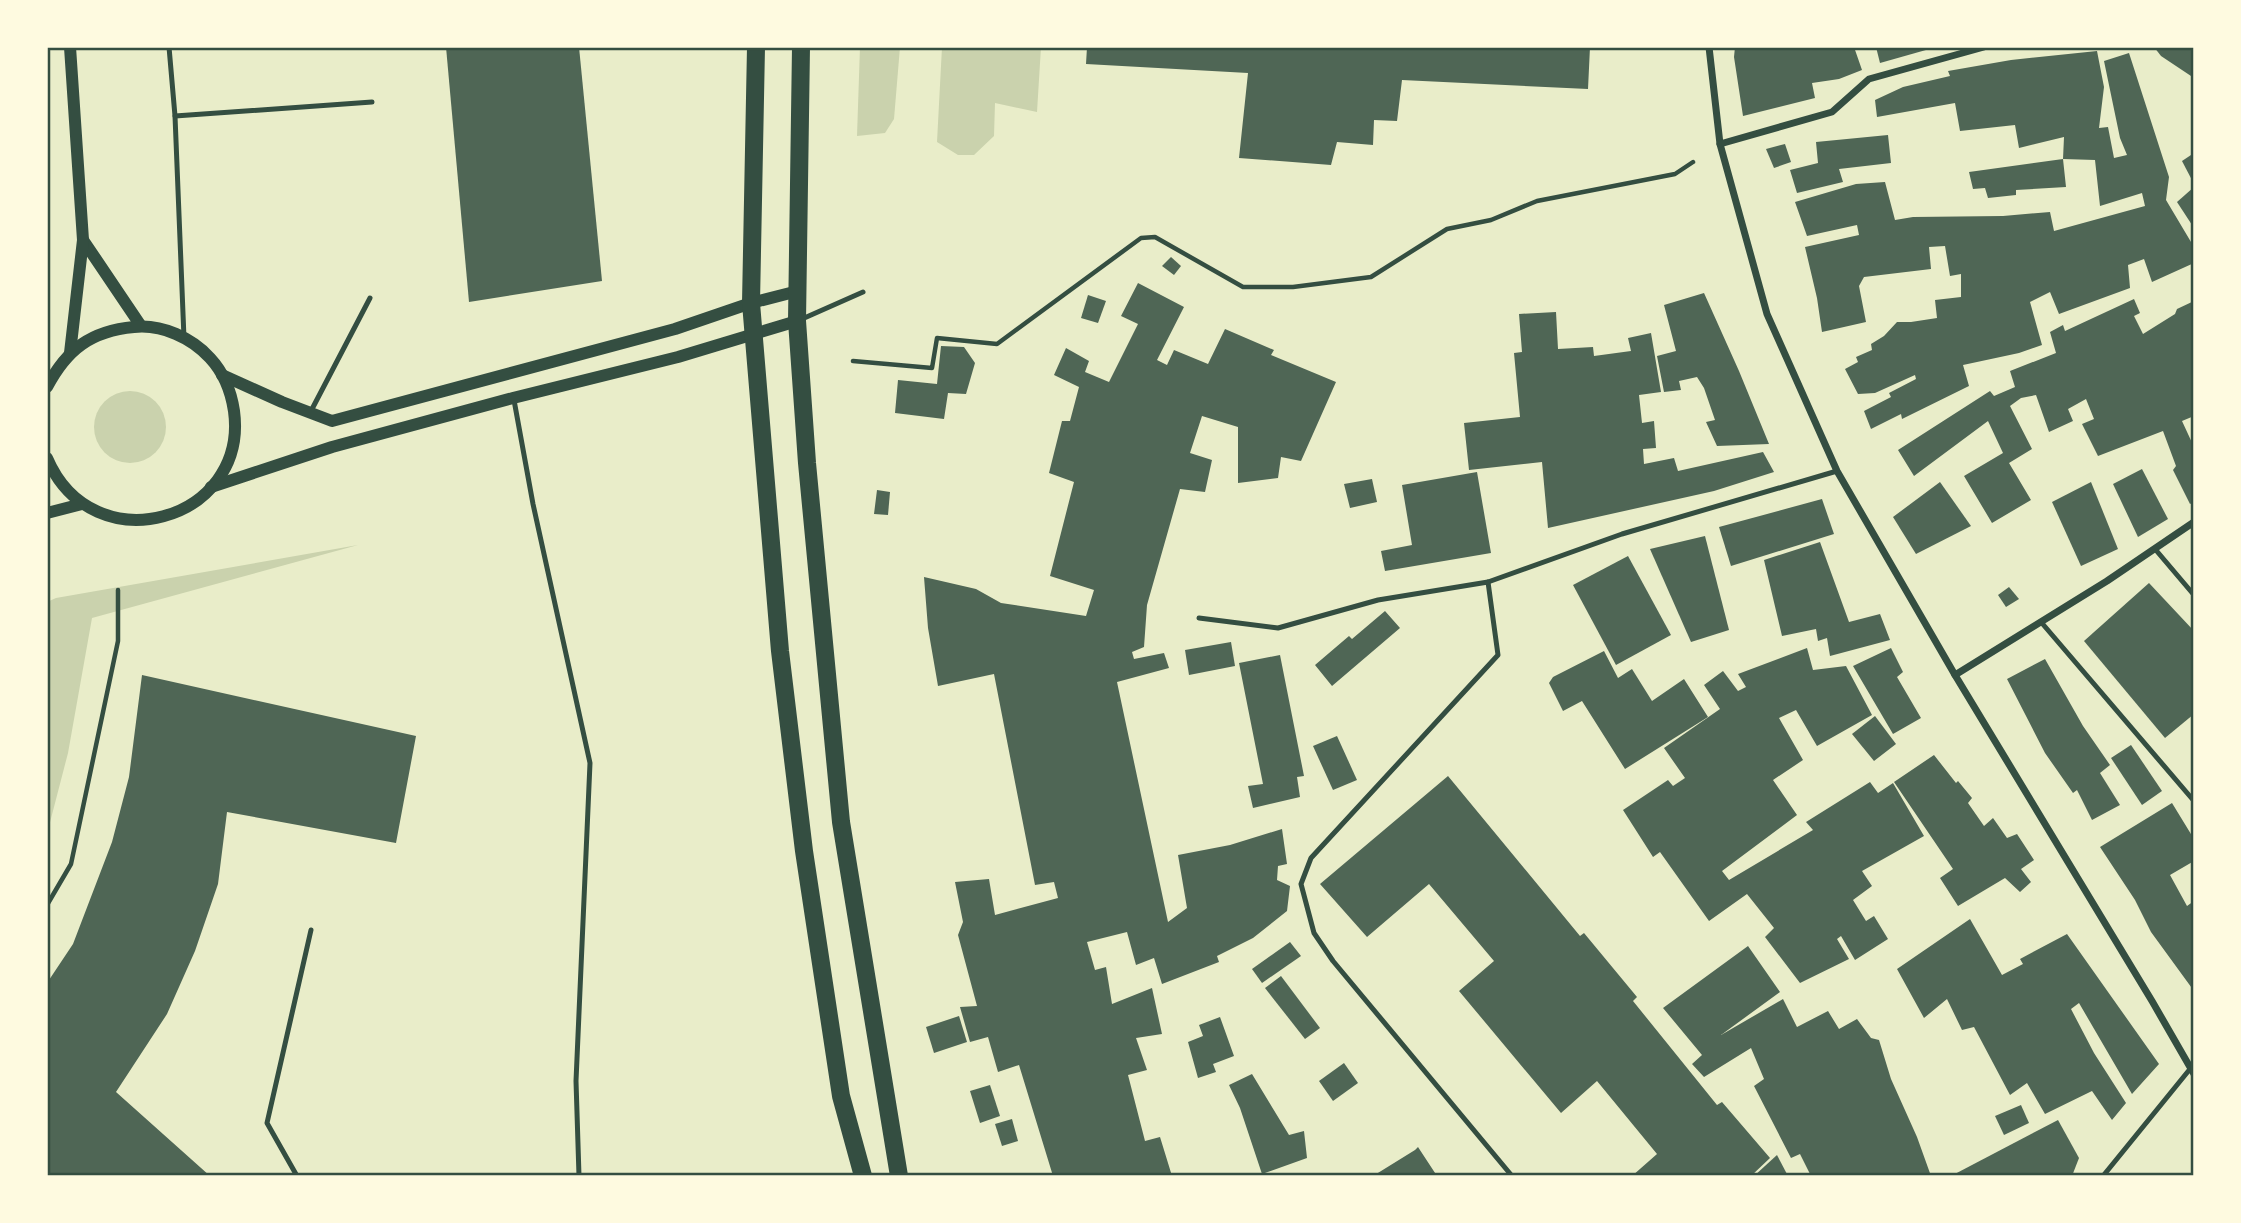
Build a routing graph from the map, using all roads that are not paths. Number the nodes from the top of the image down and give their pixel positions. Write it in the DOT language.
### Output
graph roads {
  1 [pos="70,47"];
  2 [pos="169,47"];
  3 [pos="756,47"];
  4 [pos="801,47"];
  5 [pos="1709,47"];
  6 [pos="1984,47"];
  7 [pos="372,102"];
  8 [pos="175,116"];
  9 [pos="1720,144"];
  10 [pos="83,240"];
  11 [pos="799,291"];
  12 [pos="863,292"];
  13 [pos="370,298"];
  14 [pos="751,303"];
  15 [pos="797,321"];
  16 [pos="141,326"];
  17 [pos="754,334"];
  18 [pos="184,338"];
  19 [pos="70,353"];
  20 [pos="222,375"];
  21 [pos="47,387"];
  22 [pos="513,398"];
  23 [pos="310,414"];
  24 [pos="47,458"];
  25 [pos="1837,471"];
  26 [pos="211,487"];
  27 [pos="82,504"];
  28 [pos="47,513"];
  29 [pos="2194,522"];
  30 [pos="2155,550"];
  31 [pos="1488,582"];
  32 [pos="2194,595"];
  33 [pos="1199,618"];
  34 [pos="2041,622"];
  35 [pos="1955,675"];
  36 [pos="2194,801"];
  37 [pos="311,930"];
  38 [pos="2192,1072"];
  39 [pos="296,1176"];
  40 [pos="579,1176"];
  41 [pos="863,1176"];
  42 [pos="899,1176"];
  43 [pos="1512,1176"];
  44 [pos="2103,1176"];
  1 -- 10 [label="street"];
  2 -- 8 [label="lane"];
  3 -- 14 [label="main road"];
  4 -- 11 [label="main road"];
  5 -- 9 [label="street"];
  6 -- 9 [label="street"];
  7 -- 8 [label="lane"];
  8 -- 18 [label="lane"];
  9 -- 25 [label="street"];
  10 -- 16 [label="street"];
  10 -- 19 [label="street"];
  11 -- 14 [label="street"];
  11 -- 15 [label="main road"];
  12 -- 15 [label="lane"];
  13 -- 23 [label="lane"];
  14 -- 17 [label="main road"];
  14 -- 23 [label="street"];
  15 -- 17 [label="street"];
  15 -- 42 [label="main road"];
  16 -- 18 [label="street"];
  16 -- 19 [label="street"];
  17 -- 22 [label="street"];
  17 -- 41 [label="main road"];
  18 -- 20 [label="street"];
  19 -- 21 [label="street"];
  20 -- 23 [label="street"];
  20 -- 26 [label="street"];
  22 -- 26 [label="street"];
  22 -- 40 [label="lane"];
  24 -- 27 [label="street"];
  25 -- 31 [label="lane"];
  25 -- 35 [label="street"];
  26 -- 27 [label="street"];
  27 -- 28 [label="street"];
  29 -- 30 [label="street"];
  30 -- 32 [label="lane"];
  30 -- 34 [label="street"];
  31 -- 33 [label="lane"];
  31 -- 43 [label="lane"];
  34 -- 35 [label="street"];
  34 -- 36 [label="lane"];
  35 -- 38 [label="street"];
  37 -- 39 [label="lane"];
  38 -- 44 [label="lane"];
}
